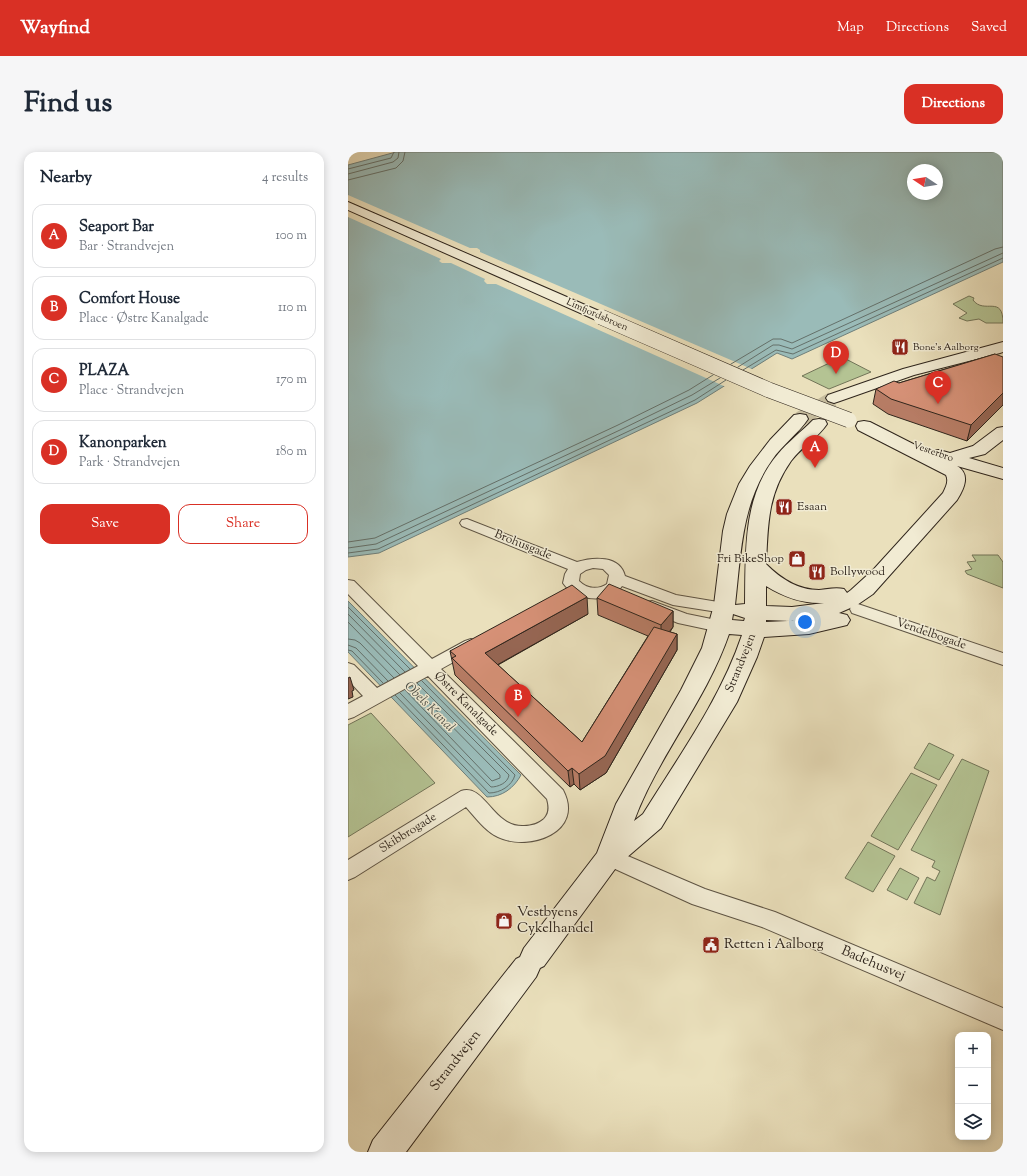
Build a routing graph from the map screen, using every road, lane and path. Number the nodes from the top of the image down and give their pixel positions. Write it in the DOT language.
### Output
graph roads {
  1 [pos="348,206"];
  2 [pos="1003,347"];
  3 [pos="1003,357"];
  4 [pos="849,412"];
  5 [pos="800,419"];
  6 [pos="820,424"];
  7 [pos="1003,432"];
  8 [pos="1003,444"];
  9 [pos="957,456"];
  10 [pos="1002,471"];
  11 [pos="950,496"];
  12 [pos="467,523"];
  13 [pos="756,566"];
  14 [pos="578,568"];
  15 [pos="877,577"];
  16 [pos="614,583"];
  17 [pos="348,585"];
  18 [pos="858,609"];
  19 [pos="722,616"];
  20 [pos="755,621"];
  21 [pos="485,637"];
  22 [pos="1003,659"];
  23 [pos="348,668"];
  24 [pos="427,668"];
  25 [pos="379,695"];
  26 [pos="348,712"];
  27 [pos="468,796"];
  28 [pos="609,857"];
  29 [pos="348,871"];
  30 [pos="1003,1019"];
  31 [pos="385,1152"];
  1 -- 4 [label="street, Limfjordsbroen, bridge"];
  2 -- 4 [label="street"];
  3 -- 4 [label="street"];
  4 -- 9 [label="street, Vesterbro"];
  4 -- 10 [label="street, Vesterbro"];
  4 -- 11 [label="street"];
  5 -- 19 [label="street, Strandvejen"];
  6 -- 13 [label="street, Strandvejen"];
  7 -- 9 [label="street"];
  8 -- 10 [label="street"];
  9 -- 10 [label="street, Vesterbro"];
  10 -- 11 [label="street"];
  11 -- 15 [label="street"];
  12 -- 14 [label="street, Brohusgade"];
  13 -- 15 [label="street"];
  13 -- 20 [label="street, Strandvejen"];
  14 -- 16 [label="street"];
  14 -- 16 [label="street"];
  15 -- 18 [label="street"];
  15 -- 20 [label="street"];
  16 -- 19 [label="street"];
  17 -- 24 [label="street, Østre Kanalgade"];
  18 -- 20 [label="street"];
  18 -- 22 [label="street, Vendelbogade"];
  19 -- 20 [label="street"];
  19 -- 28 [label="street, Strandvejen"];
  20 -- 28 [label="street, Strandvejen"];
  21 -- 24 [label="street"];
  23 -- 25 [label="street"];
  24 -- 25 [label="street"];
  24 -- 27 [label="street, Østre Kanalgade"];
  25 -- 26 [label="street"];
  27 -- 29 [label="street, Skibbrogade"];
  28 -- 30 [label="street, Badehusvej"];
  28 -- 31 [label="street, Strandvejen"];
}
